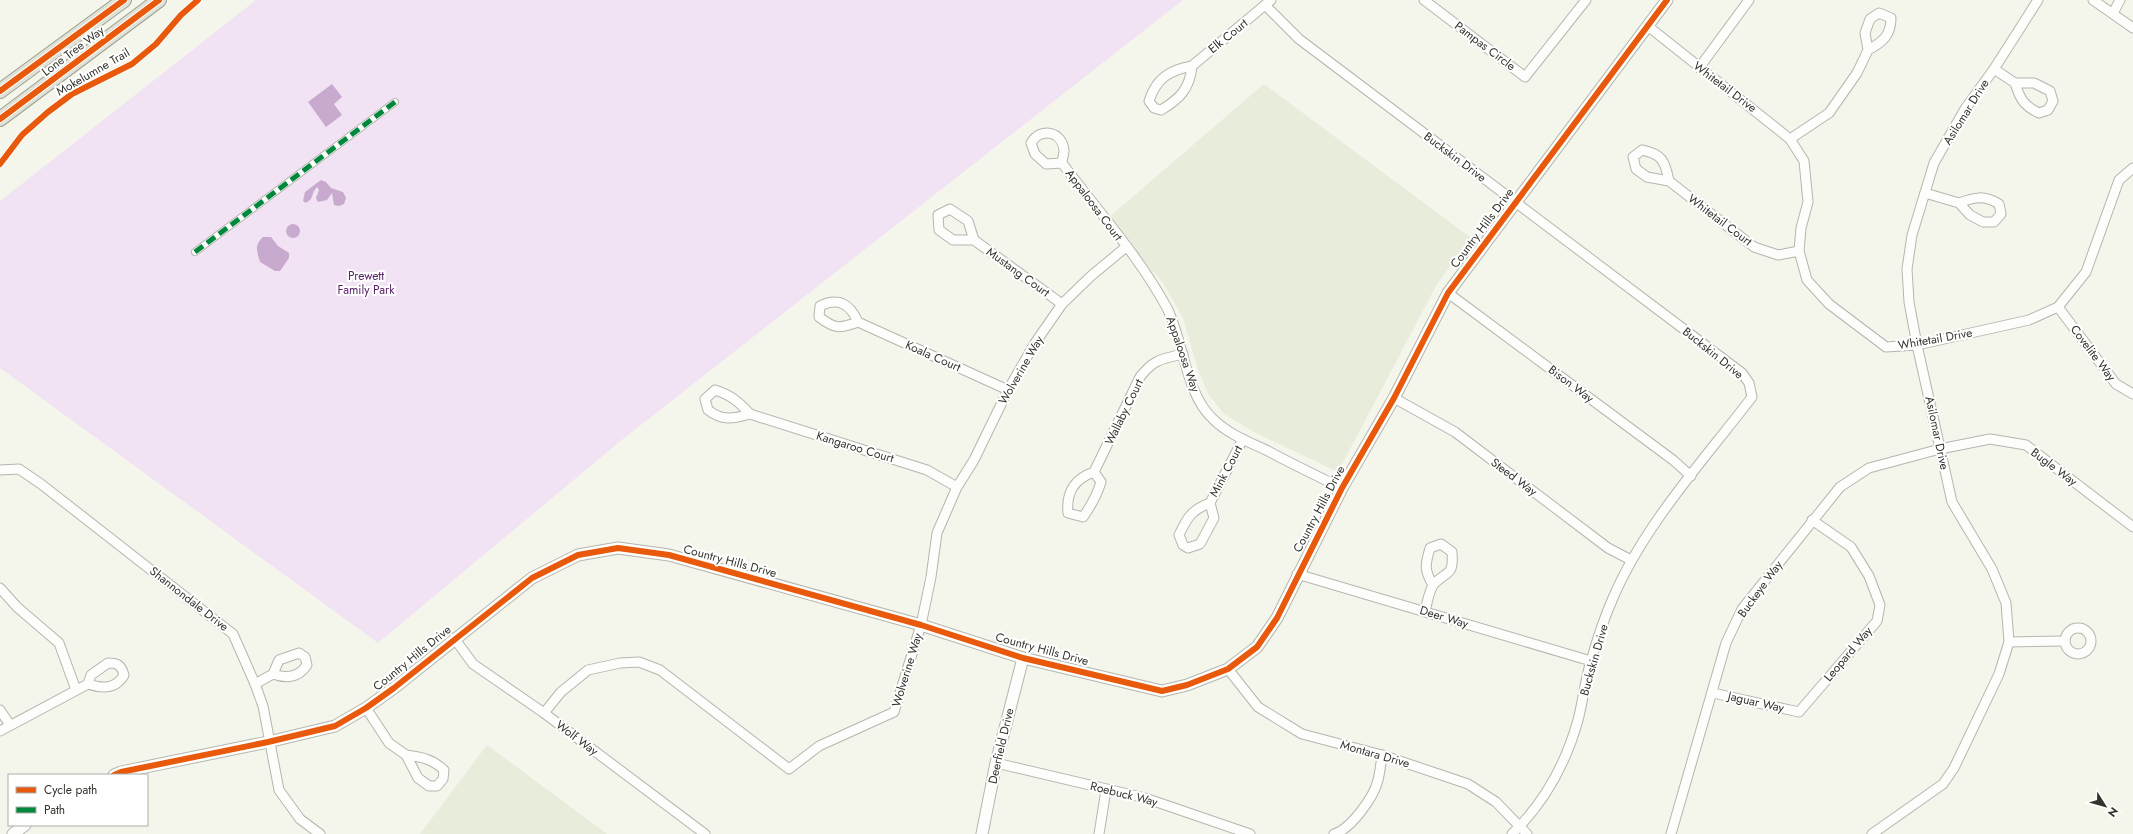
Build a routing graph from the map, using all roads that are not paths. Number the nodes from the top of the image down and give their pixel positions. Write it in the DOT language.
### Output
graph roads {
  1 [pos="124,0"];
  2 [pos="159,0"];
  3 [pos="1424,0"];
  4 [pos="1586,0"];
  5 [pos="1667,0"];
  6 [pos="1749,0"];
  7 [pos="2038,0"];
  8 [pos="2093,0"];
  9 [pos="2120,0"];
  10 [pos="1268,3"];
  11 [pos="2113,13"];
  12 [pos="1649,27"];
  13 [pos="2133,28"];
  14 [pos="1868,50"];
  15 [pos="1192,66"];
  16 [pos="1699,68"];
  17 [pos="1994,69"];
  18 [pos="2015,83"];
  19 [pos="0,91"];
  20 [pos="395,102"];
  21 [pos="0,119"];
  22 [pos="1790,139"];
  23 [pos="1062,163"];
  24 [pos="2133,168"];
  25 [pos="1669,181"];
  26 [pos="1925,193"];
  27 [pos="1515,202"];
  28 [pos="1959,203"];
  29 [pos="974,240"];
  30 [pos="1126,247"];
  31 [pos="1799,251"];
  32 [pos="195,252"];
  33 [pos="1448,293"];
  34 [pos="1062,304"];
  35 [pos="2058,307"];
  36 [pos="858,322"];
  37 [pos="1917,345"];
  38 [pos="1183,354"];
  39 [pos="1008,390"];
  40 [pos="2133,394"];
  41 [pos="1394,398"];
  42 [pos="750,414"];
  43 [pos="1243,439"];
  44 [pos="1940,449"];
  45 [pos="0,470"];
  46 [pos="1094,472"];
  47 [pos="1691,476"];
  48 [pos="957,487"];
  49 [pos="1342,488"];
  50 [pos="1210,503"];
  51 [pos="1812,520"];
  52 [pos="2133,527"];
  53 [pos="1631,560"];
  54 [pos="1297,574"];
  55 [pos="1433,585"];
  56 [pos="0,588"];
  57 [pos="1425,611"];
  58 [pos="921,625"];
  59 [pos="454,638"];
  60 [pos="2065,641"];
  61 [pos="2009,642"];
  62 [pos="1023,658"];
  63 [pos="1591,661"];
  64 [pos="1228,669"];
  65 [pos="273,674"];
  66 [pos="88,684"];
  67 [pos="255,684"];
  68 [pos="76,690"];
  69 [pos="1713,693"];
  70 [pos="366,708"];
  71 [pos="0,710"];
  72 [pos="1799,712"];
  73 [pos="544,713"];
  74 [pos="10,725"];
  75 [pos="0,731"];
  76 [pos="268,742"];
  77 [pos="406,755"];
  78 [pos="1382,755"];
  79 [pos="996,763"];
  80 [pos="116,774"];
  81 [pos="1106,790"];
  82 [pos="24,826"];
  83 [pos="1521,826"];
  84 [pos="13,834"];
  85 [pos="320,834"];
  86 [pos="705,834"];
  87 [pos="982,834"];
  88 [pos="1099,834"];
  89 [pos="1250,834"];
  90 [pos="1334,834"];
  91 [pos="1512,834"];
  92 [pos="1527,834"];
  93 [pos="1671,834"];
  94 [pos="1872,834"];
  1 -- 19 [label="main road, Lone Tree Way"];
  2 -- 21 [label="main road, Lone Tree Way"];
  3 -- 4 [label="street, Pampas Circle"];
  5 -- 12 [label="street, Country Hills Drive"];
  6 -- 16 [label="street"];
  7 -- 17 [label="street, Asilomar Drive"];
  8 -- 11 [label="street"];
  9 -- 11 [label="street"];
  10 -- 15 [label="street, Elk Court"];
  10 -- 27 [label="street, Buckskin Drive"];
  11 -- 13 [label="street"];
  12 -- 16 [label="street, Whitetail Drive"];
  12 -- 27 [label="street, Country Hills Drive"];
  14 -- 22 [label="street"];
  15 -- 15 [label="street, Elk Court"];
  16 -- 22 [label="street, Whitetail Drive"];
  17 -- 18 [label="street"];
  17 -- 26 [label="street, Asilomar Drive"];
  20 -- 32 [label="street"];
  22 -- 31 [label="street, Whitetail Drive"];
  23 -- 30 [label="street, Appaloosa Court"];
  24 -- 35 [label="street, Whitetail Drive"];
  25 -- 31 [label="street, Whitetail Court"];
  26 -- 28 [label="street"];
  26 -- 37 [label="street, Asilomar Drive"];
  27 -- 33 [label="street, Country Hills Drive"];
  27 -- 47 [label="street, Buckskin Drive"];
  29 -- 34 [label="street, Mustang Court"];
  30 -- 34 [label="street, Wolverine Way"];
  30 -- 38 [label="street, Appaloosa Way"];
  31 -- 37 [label="street, Whitetail Drive"];
  33 -- 41 [label="street, Country Hills Drive"];
  33 -- 47 [label="street, Bison Way"];
  34 -- 39 [label="street, Wolverine Way"];
  35 -- 37 [label="street, Whitetail Drive"];
  35 -- 40 [label="street, Covelite Way"];
  36 -- 39 [label="street, Koala Court"];
  37 -- 44 [label="street, Asilomar Drive"];
  38 -- 43 [label="street, Appaloosa Way"];
  38 -- 46 [label="street, Wallaby Court"];
  39 -- 48 [label="street, Wolverine Way"];
  41 -- 49 [label="street, Country Hills Drive"];
  41 -- 53 [label="street, Steed Way"];
  42 -- 48 [label="street, Kangaroo Court"];
  43 -- 49 [label="street, Appaloosa Way"];
  43 -- 50 [label="street, Mink Court"];
  44 -- 51 [label="street, Buckeye Way"];
  44 -- 52 [label="street, Bugle Way"];
  44 -- 61 [label="street, Asilomar Drive"];
  45 -- 67 [label="street, Shannondale Drive"];
  46 -- 46 [label="street"];
  47 -- 53 [label="street, Buckskin Drive"];
  48 -- 58 [label="street, Wolverine Way"];
  49 -- 54 [label="street, Country Hills Drive"];
  50 -- 50 [label="street, Mink Court"];
  51 -- 69 [label="street, Buckeye Way"];
  51 -- 72 [label="street, Leopard Way"];
  53 -- 63 [label="street, Buckskin Drive"];
  54 -- 57 [label="street, Deer Way"];
  54 -- 64 [label="street, Country Hills Drive"];
  55 -- 57 [label="street"];
  56 -- 68 [label="street"];
  57 -- 63 [label="street, Deer Way"];
  58 -- 59 [label="street, Country Hills Drive"];
  58 -- 62 [label="street, Country Hills Drive"];
  58 -- 73 [label="street, Wolverine Way"];
  59 -- 70 [label="street, Country Hills Drive"];
  59 -- 73 [label="street, Wolf Way"];
  60 -- 61 [label="street"];
  61 -- 94 [label="street, Asilomar Drive"];
  62 -- 64 [label="street, Country Hills Drive"];
  62 -- 79 [label="street, Deerfield Drive"];
  63 -- 83 [label="street, Buckskin Drive"];
  64 -- 78 [label="street, Montara Drive"];
  65 -- 67 [label="street"];
  66 -- 68 [label="street"];
  67 -- 76 [label="street, Shannondale Drive"];
  68 -- 74 [label="street"];
  69 -- 72 [label="street, Jaguar Way"];
  69 -- 93 [label="street, Buckeye Way"];
  70 -- 76 [label="street, Country Hills Drive"];
  70 -- 77 [label="street"];
  71 -- 74 [label="street"];
  73 -- 86 [label="street, Wolf Way"];
  74 -- 75 [label="street"];
  76 -- 80 [label="street, Country Hills Drive"];
  76 -- 85 [label="street, Shannondale Drive"];
  78 -- 83 [label="street, Montara Drive"];
  78 -- 90 [label="street"];
  79 -- 81 [label="street, Roebuck Way"];
  79 -- 87 [label="street, Deerfield Drive"];
  81 -- 88 [label="street"];
  81 -- 89 [label="street, Roebuck Way"];
  82 -- 84 [label="street"];
  83 -- 91 [label="street, Buckskin Drive"];
  83 -- 92 [label="street, Montara Drive"];
}
